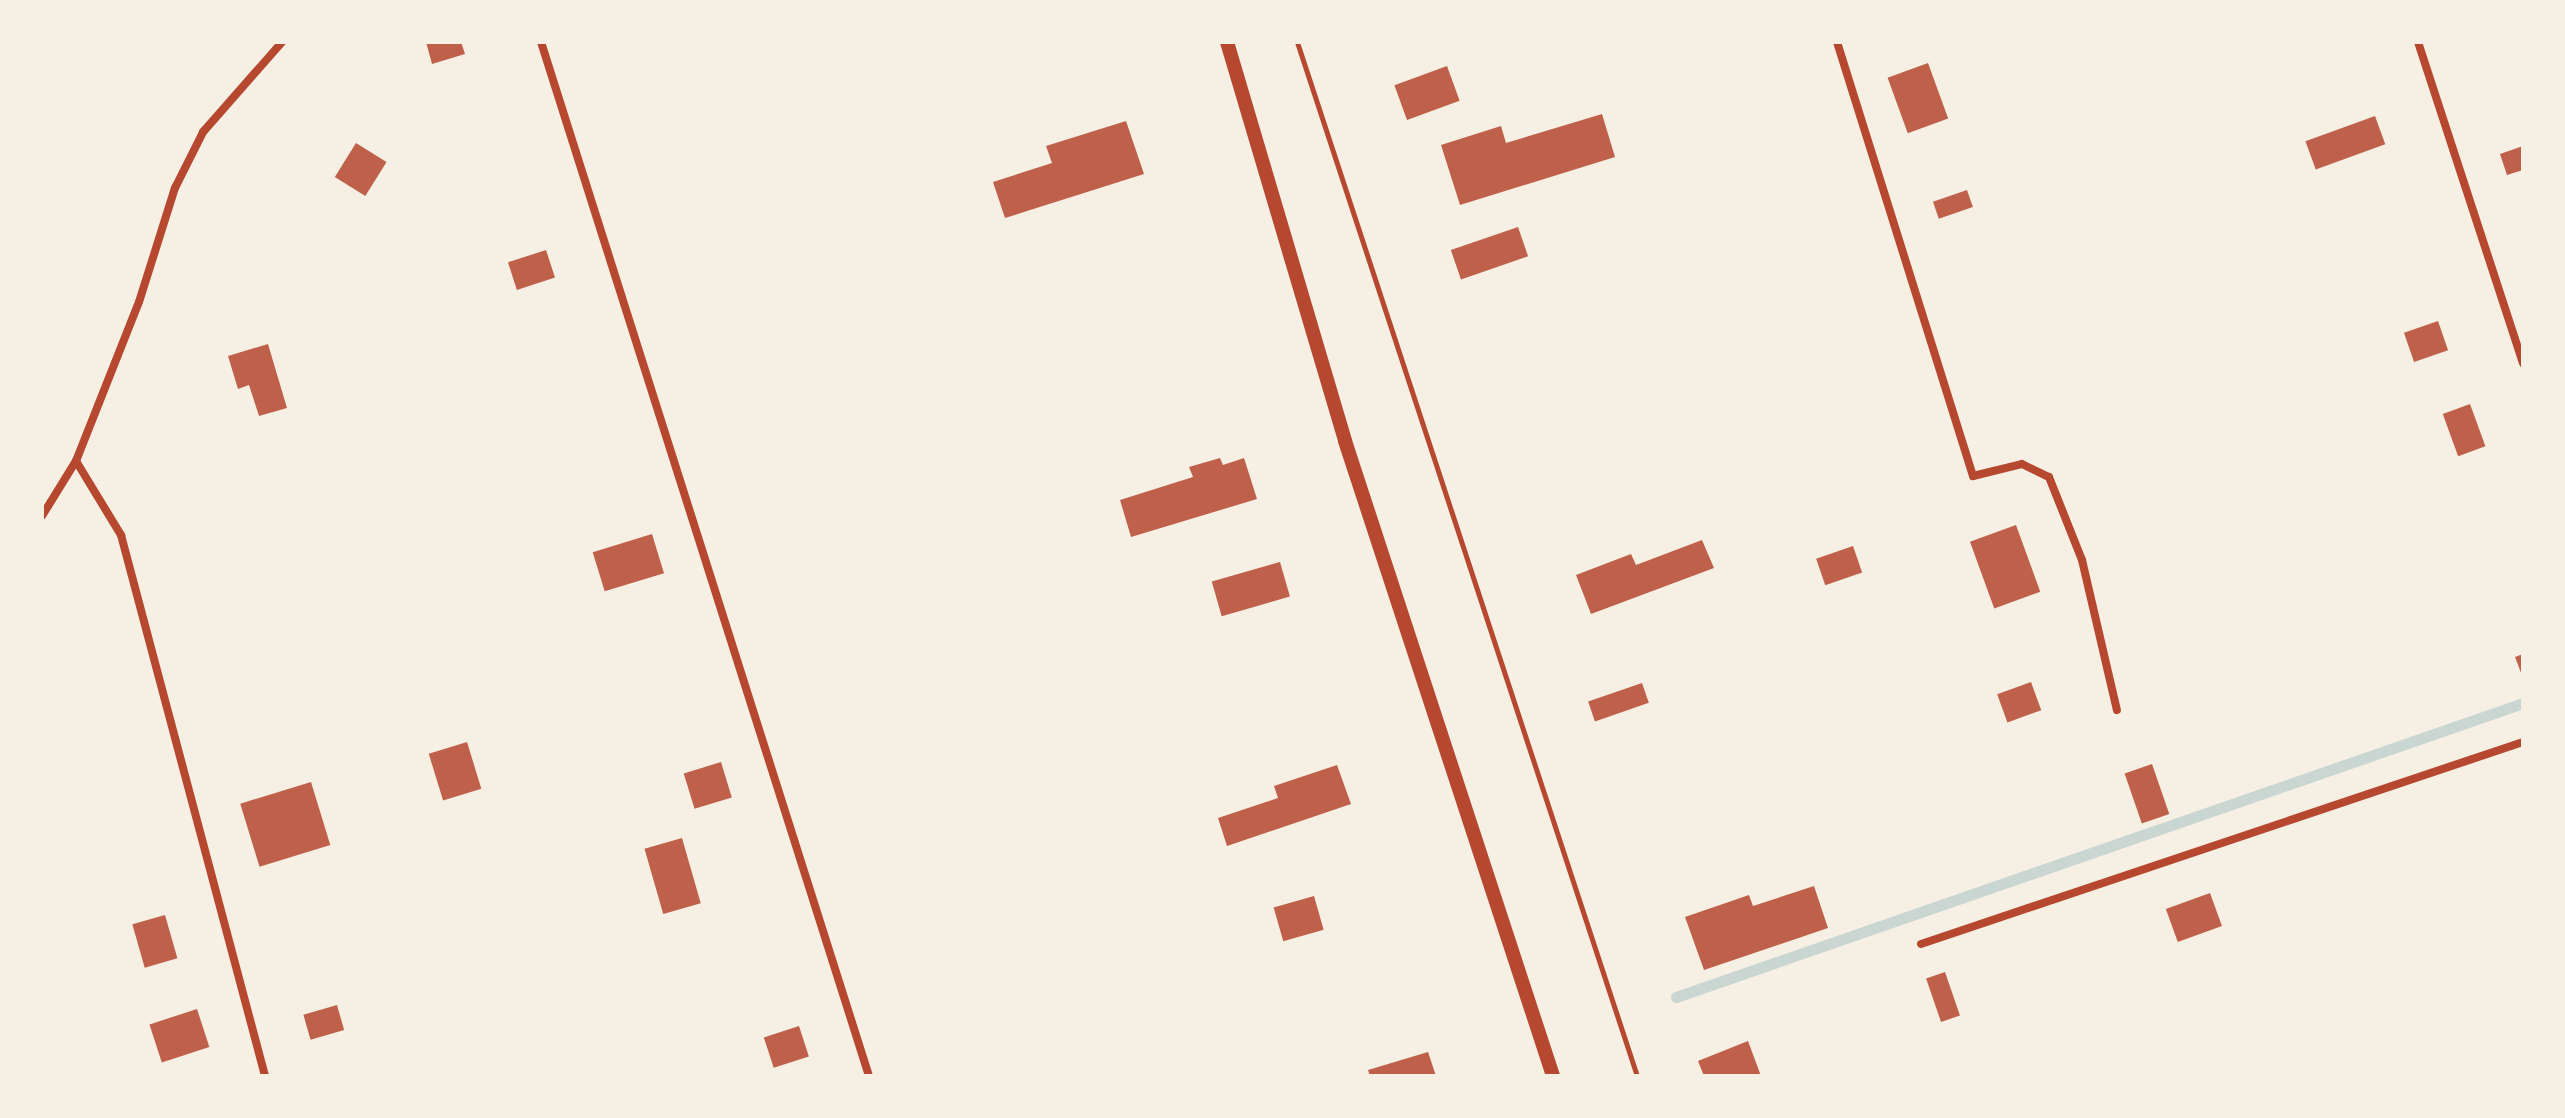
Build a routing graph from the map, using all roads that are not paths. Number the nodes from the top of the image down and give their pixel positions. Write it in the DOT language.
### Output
graph roads {
  1 [pos="282,42"];
  2 [pos="541,42"];
  3 [pos="1227,42"];
  4 [pos="1837,42"];
  5 [pos="2418,42"];
  6 [pos="2523,363"];
  7 [pos="76,461"];
  8 [pos="42,516"];
  9 [pos="2117,710"];
  10 [pos="2523,742"];
  11 [pos="1921,944"];
  12 [pos="265,1076"];
  13 [pos="869,1076"];
  14 [pos="1553,1076"];
  1 -- 7 [label="street"];
  2 -- 13 [label="street"];
  3 -- 14 [label="street"];
  4 -- 9 [label="street"];
  5 -- 6 [label="street"];
  7 -- 8 [label="street"];
  7 -- 12 [label="street"];
  10 -- 11 [label="street"];
}
